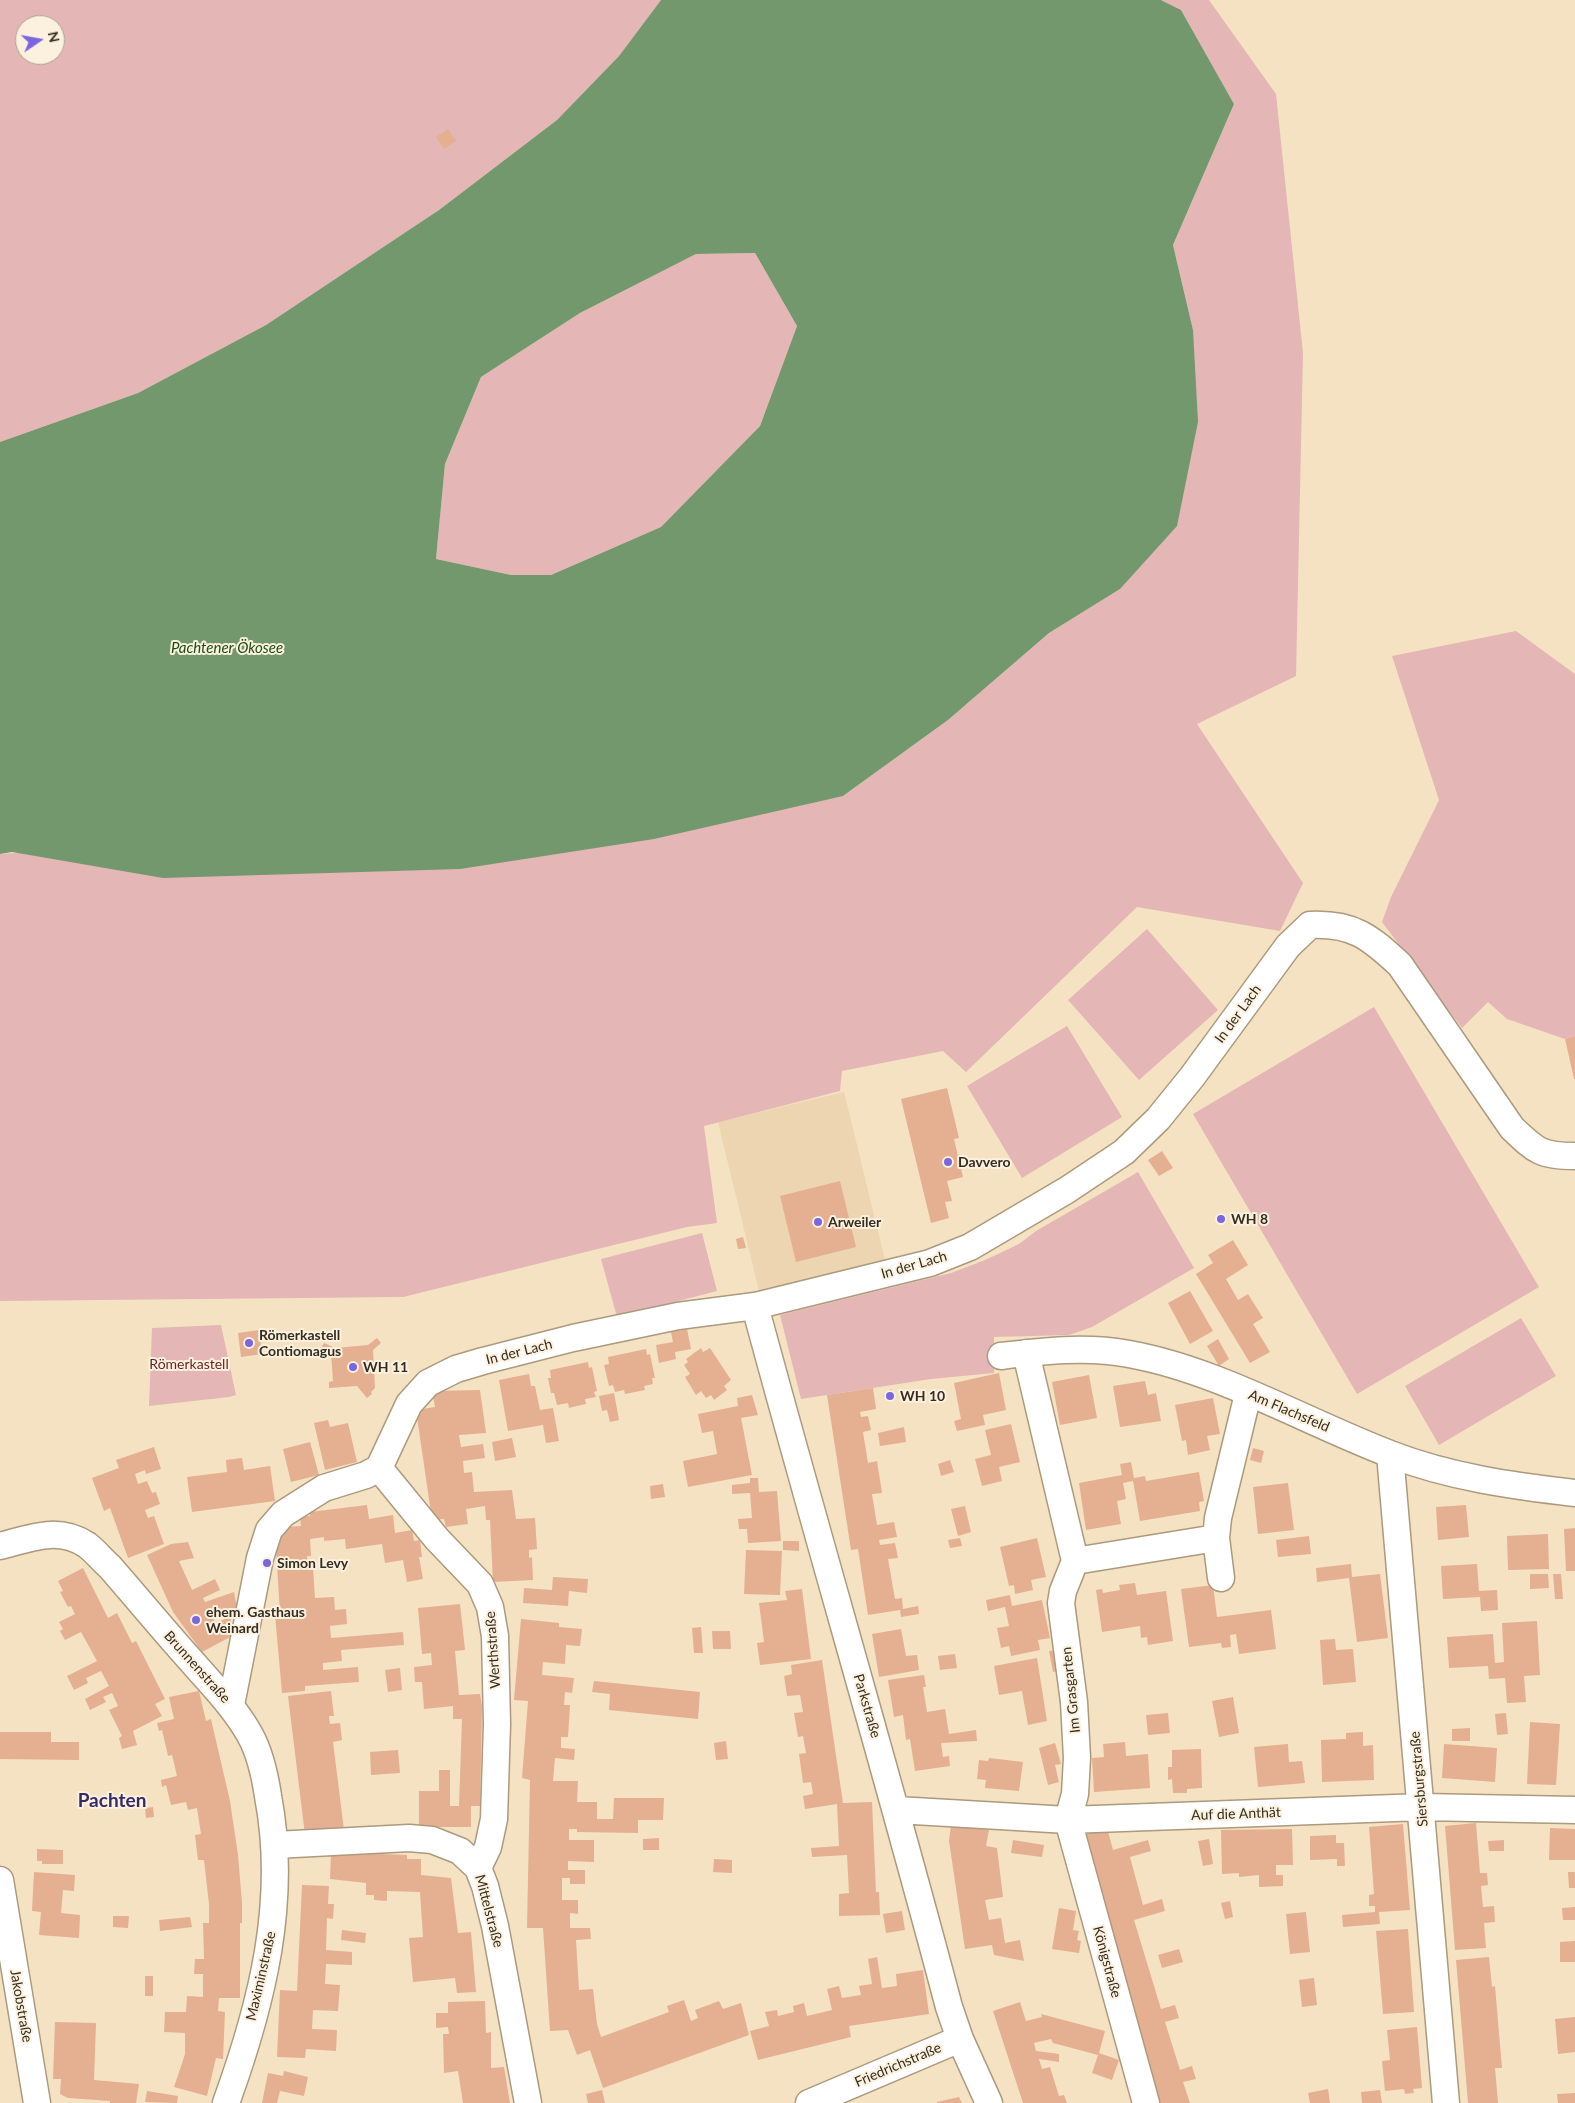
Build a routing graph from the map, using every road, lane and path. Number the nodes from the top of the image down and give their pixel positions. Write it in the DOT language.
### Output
graph roads {
  1 [pos="1575,1156"];
  2 [pos="755,1306"];
  3 [pos="1248,1394"];
  4 [pos="1390,1454"];
  5 [pos="379,1468"];
  6 [pos="1575,1493"];
  7 [pos="1216,1538"];
  8 [pos="0,1546"];
  9 [pos="1075,1561"];
  10 [pos="1221,1578"];
  11 [pos="231,1705"];
  12 [pos="1422,1807"];
  13 [pos="897,1810"];
  14 [pos="1575,1810"];
  15 [pos="1068,1820"];
  16 [pos="275,1846"];
  17 [pos="478,1868"];
  18 [pos="0,1880"];
  19 [pos="960,2039"];
  20 [pos="37,2103"];
  21 [pos="226,2103"];
  22 [pos="528,2103"];
  23 [pos="809,2103"];
  24 [pos="989,2103"];
  25 [pos="1146,2103"];
  26 [pos="1446,2103"];
  1 -- 2 [label="street, In der Lach"];
  2 -- 5 [label="street, In der Lach"];
  2 -- 13 [label="street, Parkstraße"];
  3 -- 4 [label="street, Am Flachsfeld"];
  3 -- 7 [label="street"];
  3 -- 9 [label="street, Am Flachsfeld"];
  4 -- 6 [label="street, Am Flachsfeld"];
  4 -- 12 [label="street, Siersburgstraße"];
  5 -- 11 [label="street"];
  5 -- 17 [label="street, Werthstraße"];
  7 -- 9 [label="street"];
  7 -- 10 [label="street"];
  8 -- 11 [label="street, Brunnenstraße"];
  9 -- 15 [label="street, Im Grasgarten"];
  11 -- 16 [label="street, Brunnenstraße"];
  12 -- 14 [label="street, Auf die Anthät"];
  12 -- 15 [label="street, Auf die Anthät"];
  12 -- 26 [label="street, Siersburgstraße"];
  13 -- 15 [label="street, Auf die Anthät"];
  13 -- 19 [label="street, Parkstraße"];
  15 -- 25 [label="street, Königstraße"];
  16 -- 17 [label="street, Mittelstraße"];
  16 -- 21 [label="street, Maximinstraße"];
  17 -- 22 [label="street, Mittelstraße"];
  18 -- 20 [label="street, Jakobstraße"];
  19 -- 23 [label="street, Friedrichstraße"];
  19 -- 24 [label="street, Parkstraße"];
}
